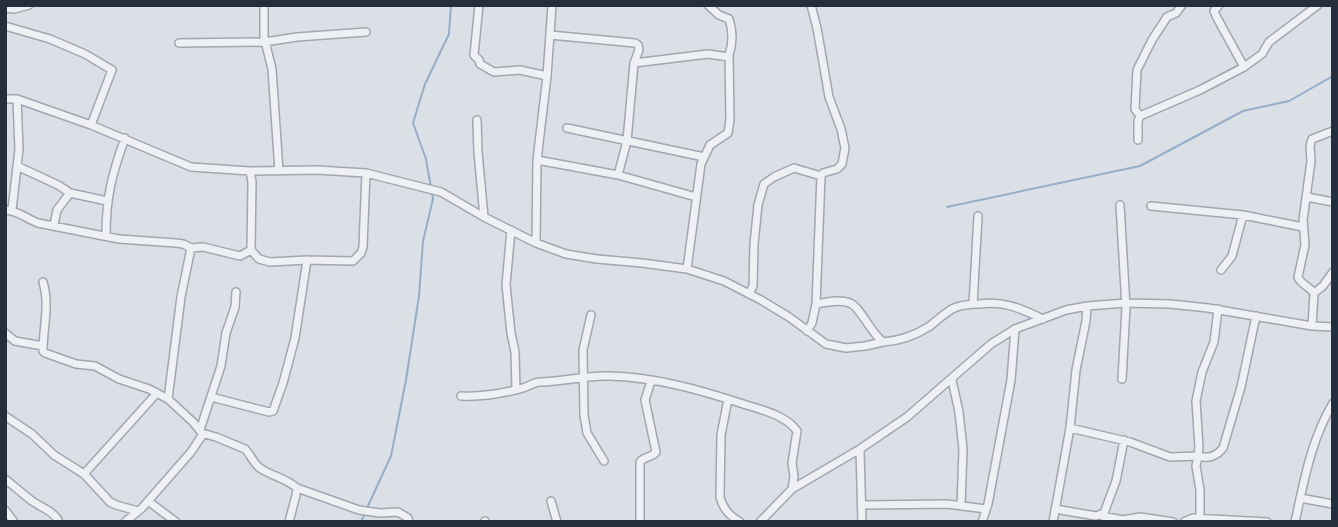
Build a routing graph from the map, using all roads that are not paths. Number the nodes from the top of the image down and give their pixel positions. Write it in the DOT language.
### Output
graph roads {
  1 [pos="29,5"];
  2 [pos="264,5"];
  3 [pos="480,5"];
  4 [pos="552,5"];
  5 [pos="708,5"];
  6 [pos="811,5"];
  7 [pos="1182,5"];
  8 [pos="1219,5"];
  9 [pos="1318,5"];
  10 [pos="5,8"];
  11 [pos="5,26"];
  12 [pos="366,32"];
  13 [pos="550,35"];
  14 [pos="265,42"];
  15 [pos="179,44"];
  16 [pos="729,57"];
  17 [pos="634,63"];
  18 [pos="1244,67"];
  19 [pos="547,76"];
  20 [pos="5,99"];
  21 [pos="17,99"];
  22 [pos="1140,116"];
  23 [pos="477,120"];
  24 [pos="92,125"];
  25 [pos="567,128"];
  26 [pos="1333,131"];
  27 [pos="125,138"];
  28 [pos="1139,140"];
  29 [pos="627,141"];
  30 [pos="704,157"];
  31 [pos="537,160"];
  32 [pos="17,166"];
  33 [pos="250,171"];
  34 [pos="279,171"];
  35 [pos="366,173"];
  36 [pos="618,175"];
  37 [pos="821,176"];
  38 [pos="70,193"];
  39 [pos="696,197"];
  40 [pos="1307,197"];
  41 [pos="107,201"];
  42 [pos="1333,202"];
  43 [pos="1120,205"];
  44 [pos="1151,206"];
  45 [pos="8,210"];
  46 [pos="1243,215"];
  47 [pos="978,216"];
  48 [pos="484,217"];
  49 [pos="54,225"];
  50 [pos="1303,228"];
  51 [pos="511,230"];
  52 [pos="106,235"];
  53 [pos="536,243"];
  54 [pos="191,248"];
  55 [pos="251,250"];
  56 [pos="307,260"];
  57 [pos="687,269"];
  58 [pos="1221,270"];
  59 [pos="1333,272"];
  60 [pos="43,282"];
  61 [pos="236,292"];
  62 [pos="1314,293"];
  63 [pos="749,294"];
  64 [pos="1126,303"];
  65 [pos="816,304"];
  66 [pos="973,304"];
  67 [pos="1087,306"];
  68 [pos="1218,309"];
  69 [pos="592,315"];
  70 [pos="1256,316"];
  71 [pos="1043,319"];
  72 [pos="1312,326"];
  73 [pos="1333,327"];
  74 [pos="1015,329"];
  75 [pos="807,331"];
  76 [pos="5,333"];
  77 [pos="883,342"];
  78 [pos="43,346"];
  79 [pos="584,378"];
  80 [pos="1122,379"];
  81 [pos="952,380"];
  82 [pos="651,381"];
  83 [pos="516,390"];
  84 [pos="157,393"];
  85 [pos="461,396"];
  86 [pos="211,397"];
  87 [pos="168,399"];
  88 [pos="728,399"];
  89 [pos="1333,403"];
  90 [pos="5,416"];
  91 [pos="1070,428"];
  92 [pos="202,432"];
  93 [pos="1124,440"];
  94 [pos="860,449"];
  95 [pos="1198,456"];
  96 [pos="604,461"];
  97 [pos="83,474"];
  98 [pos="6,481"];
  99 [pos="297,488"];
  100 [pos="792,489"];
  101 [pos="1300,498"];
  102 [pos="148,501"];
  103 [pos="551,501"];
  104 [pos="1333,504"];
  105 [pos="862,505"];
  106 [pos="961,506"];
  107 [pos="986,509"];
  108 [pos="1055,509"];
  109 [pos="5,510"];
  110 [pos="138,511"];
  111 [pos="1101,516"];
  112 [pos="1200,519"];
  113 [pos="983,521"];
  114 [pos="15,522"];
  115 [pos="59,522"];
  116 [pos="125,522"];
  117 [pos="176,522"];
  118 [pos="289,522"];
  119 [pos="409,522"];
  120 [pos="557,522"];
  121 [pos="640,522"];
  122 [pos="740,522"];
  123 [pos="760,522"];
  124 [pos="862,522"];
  125 [pos="1053,522"];
  126 [pos="1173,522"];
  127 [pos="1184,522"];
  128 [pos="1267,522"];
  129 [pos="1294,522"];
  1 -- 10 [label="street"];
  2 -- 14 [label="street"];
  3 -- 19 [label="street"];
  4 -- 13 [label="street"];
  5 -- 16 [label="street"];
  6 -- 37 [label="street"];
  7 -- 22 [label="street"];
  8 -- 18 [label="street"];
  9 -- 18 [label="street"];
  11 -- 24 [label="street"];
  12 -- 14 [label="street"];
  13 -- 17 [label="street"];
  13 -- 19 [label="street"];
  14 -- 15 [label="street"];
  14 -- 34 [label="street"];
  16 -- 17 [label="street"];
  16 -- 30 [label="street"];
  17 -- 29 [label="street"];
  18 -- 22 [label="street"];
  19 -- 31 [label="street"];
  20 -- 21 [label="street"];
  21 -- 24 [label="street"];
  21 -- 32 [label="street"];
  22 -- 28 [label="street"];
  23 -- 48 [label="street"];
  24 -- 27 [label="street"];
  25 -- 29 [label="street"];
  26 -- 40 [label="street"];
  27 -- 33 [label="street"];
  27 -- 41 [label="street"];
  29 -- 30 [label="street"];
  29 -- 36 [label="street"];
  30 -- 39 [label="street"];
  31 -- 36 [label="street"];
  31 -- 53 [label="street"];
  32 -- 38 [label="street"];
  32 -- 45 [label="street"];
  33 -- 34 [label="street"];
  33 -- 55 [label="street"];
  34 -- 35 [label="street"];
  35 -- 48 [label="street"];
  35 -- 56 [label="street"];
  36 -- 39 [label="street"];
  37 -- 63 [label="street"];
  37 -- 65 [label="street"];
  38 -- 41 [label="street"];
  38 -- 49 [label="street"];
  39 -- 57 [label="street"];
  40 -- 42 [label="street"];
  40 -- 50 [label="street"];
  41 -- 52 [label="street"];
  43 -- 64 [label="street"];
  44 -- 46 [label="street"];
  45 -- 49 [label="street"];
  46 -- 50 [label="street"];
  46 -- 58 [label="street"];
  47 -- 66 [label="street"];
  48 -- 51 [label="street"];
  49 -- 52 [label="street"];
  50 -- 62 [label="street"];
  51 -- 53 [label="street"];
  51 -- 83 [label="street"];
  52 -- 54 [label="street"];
  53 -- 57 [label="street"];
  54 -- 55 [label="street"];
  54 -- 87 [label="street"];
  55 -- 56 [label="street"];
  56 -- 86 [label="street"];
  57 -- 63 [label="street"];
  59 -- 62 [label="street"];
  60 -- 78 [label="street"];
  61 -- 86 [label="street"];
  62 -- 72 [label="street"];
  63 -- 75 [label="street"];
  64 -- 67 [label="street"];
  64 -- 68 [label="street"];
  64 -- 80 [label="street"];
  65 -- 75 [label="street"];
  65 -- 77 [label="street"];
  66 -- 71 [label="street"];
  66 -- 77 [label="street"];
  67 -- 71 [label="street"];
  67 -- 91 [label="street"];
  68 -- 70 [label="street"];
  68 -- 95 [label="street"];
  69 -- 79 [label="street"];
  70 -- 72 [label="street"];
  70 -- 95 [label="street"];
  71 -- 74 [label="street"];
  72 -- 73 [label="street"];
  74 -- 81 [label="street"];
  74 -- 107 [label="street"];
  75 -- 77 [label="street"];
  76 -- 78 [label="street"];
  78 -- 84 [label="street"];
  79 -- 82 [label="street"];
  79 -- 83 [label="street"];
  79 -- 96 [label="street"];
  81 -- 94 [label="street"];
  81 -- 106 [label="street"];
  82 -- 88 [label="street"];
  82 -- 121 [label="street"];
  83 -- 85 [label="street"];
  84 -- 87 [label="street"];
  84 -- 97 [label="street"];
  86 -- 92 [label="street"];
  87 -- 92 [label="street"];
  88 -- 100 [label="street"];
  88 -- 122 [label="street"];
  89 -- 101 [label="street"];
  90 -- 97 [label="street"];
  91 -- 93 [label="street"];
  91 -- 108 [label="street"];
  92 -- 99 [label="street"];
  92 -- 102 [label="street"];
  93 -- 95 [label="street"];
  93 -- 111 [label="street"];
  94 -- 100 [label="street"];
  94 -- 105 [label="street"];
  95 -- 112 [label="street"];
  97 -- 110 [label="street"];
  98 -- 115 [label="street"];
  99 -- 118 [label="street"];
  99 -- 119 [label="street"];
  100 -- 123 [label="street"];
  101 -- 104 [label="street"];
  101 -- 129 [label="street"];
  102 -- 110 [label="street"];
  102 -- 117 [label="street"];
  103 -- 120 [label="street"];
  105 -- 106 [label="street"];
  105 -- 124 [label="street"];
  106 -- 107 [label="street"];
  107 -- 113 [label="street"];
  108 -- 111 [label="street"];
  108 -- 125 [label="street"];
  109 -- 114 [label="street"];
  110 -- 116 [label="street"];
  111 -- 126 [label="street"];
  112 -- 127 [label="street"];
  112 -- 128 [label="street"];
}
